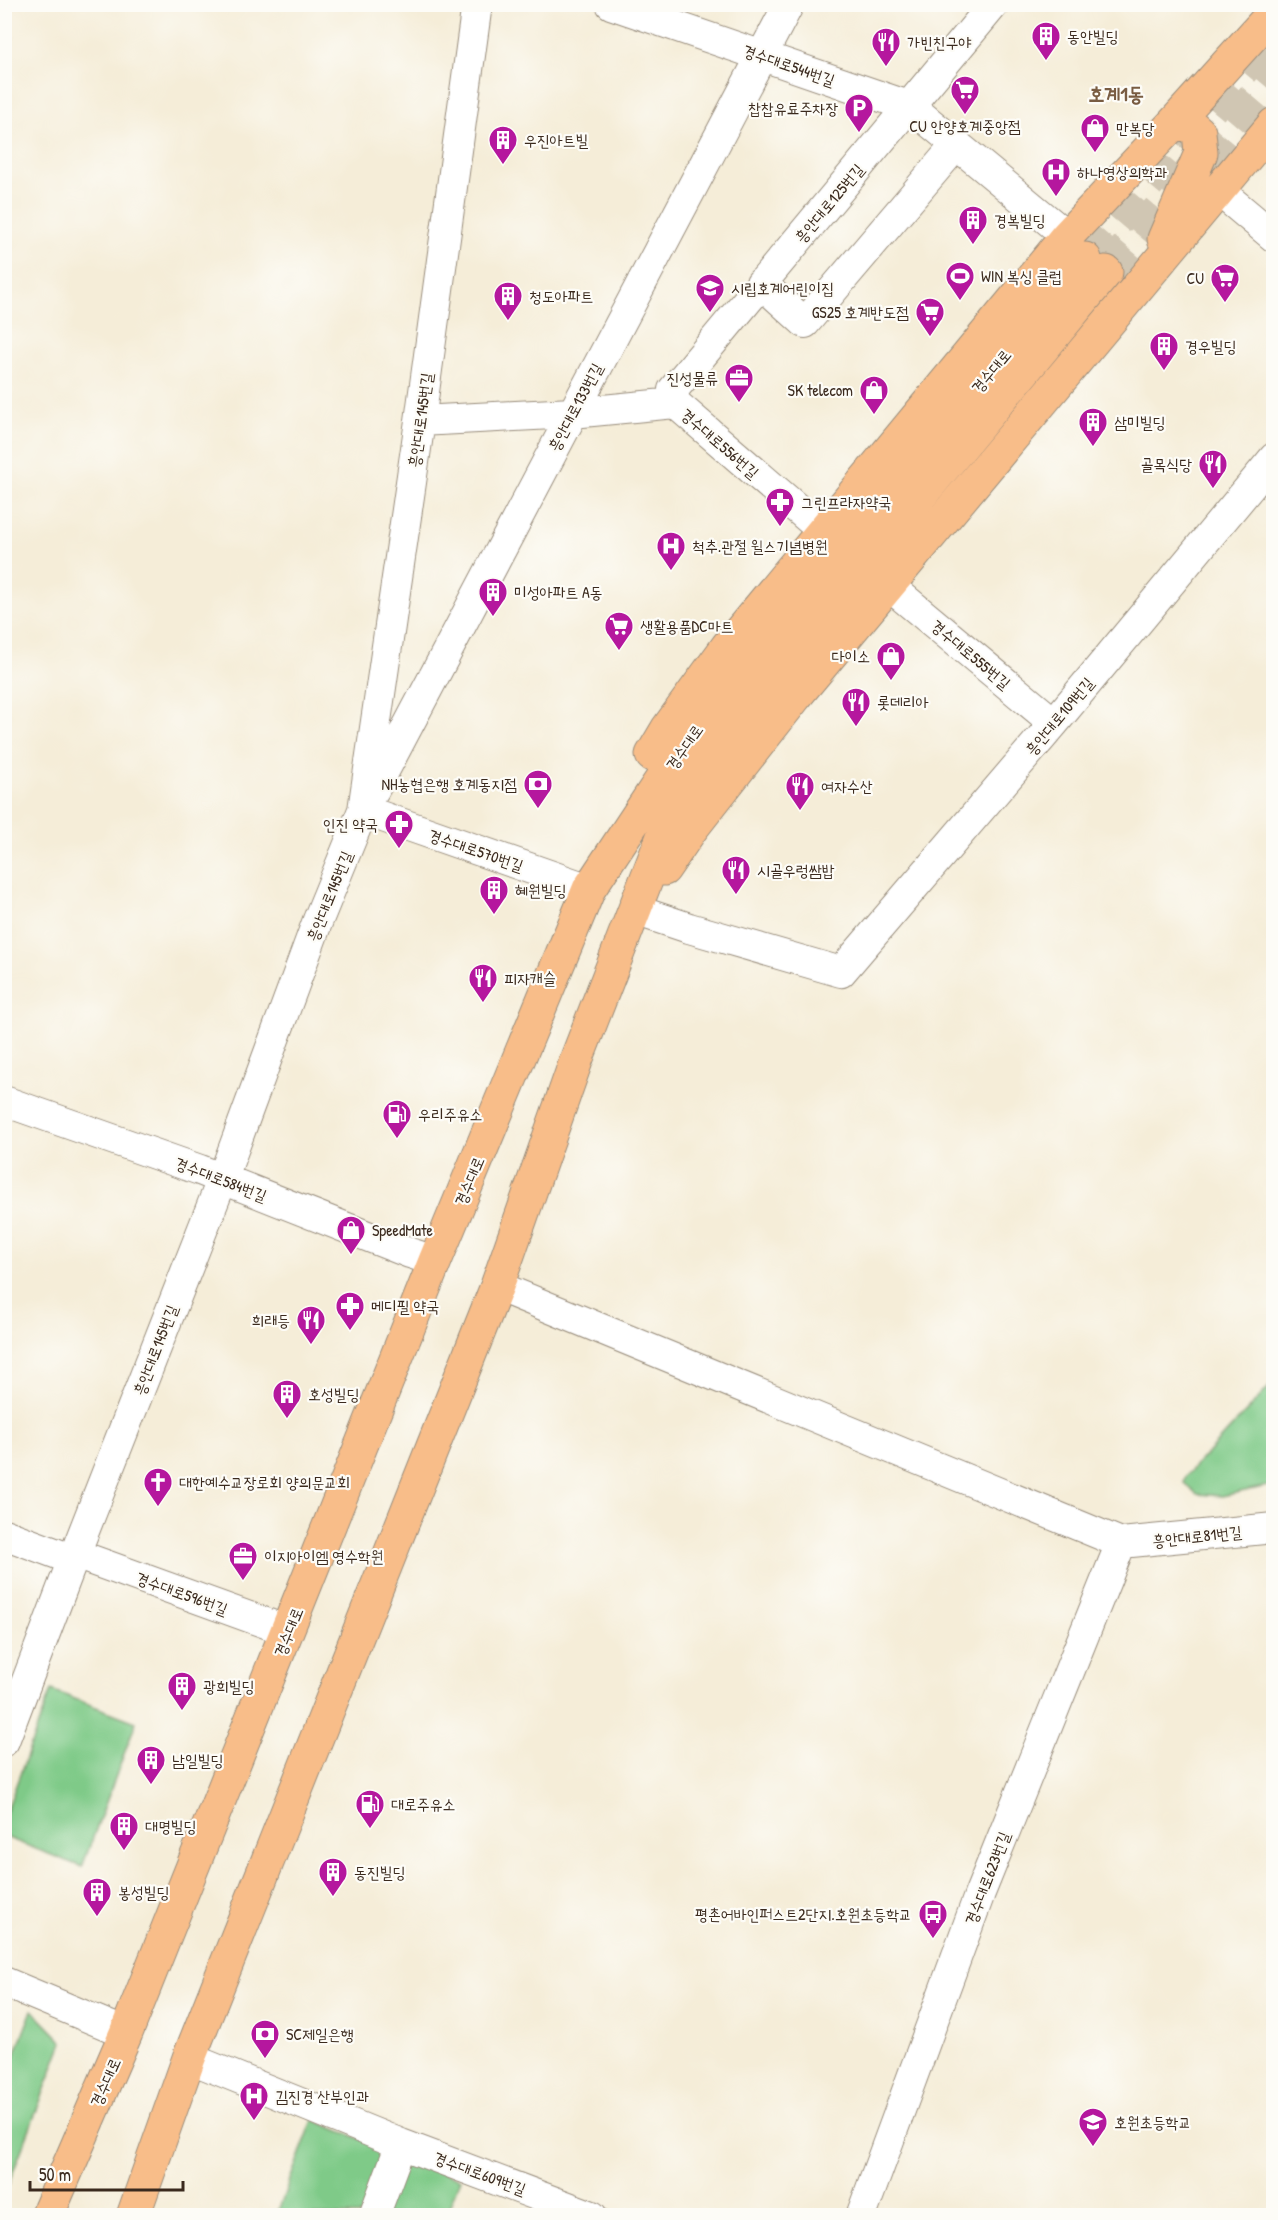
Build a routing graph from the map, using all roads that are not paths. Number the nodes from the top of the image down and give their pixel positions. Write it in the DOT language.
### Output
graph roads {
  1 [pos="477,4"];
  2 [pos="611,4"];
  3 [pos="789,4"];
  4 [pos="994,4"];
  5 [pos="1268,12"];
  6 [pos="762,55"];
  7 [pos="911,107"];
  8 [pos="1172,124"];
  9 [pos="1274,124"];
  10 [pos="957,144"];
  11 [pos="1218,190"];
  12 [pos="1274,237"];
  13 [pos="1086,256"];
  14 [pos="1149,273"];
  15 [pos="761,283"];
  16 [pos="675,404"];
  17 [pos="572,413"];
  18 [pos="420,421"];
  19 [pos="1274,458"];
  20 [pos="823,531"];
  21 [pos="888,585"];
  22 [pos="1054,723"];
  23 [pos="363,810"];
  24 [pos="589,890"];
  25 [pos="635,910"];
  26 [pos="4,1101"];
  27 [pos="222,1180"];
  28 [pos="435,1261"];
  29 [pos="497,1286"];
  30 [pos="1274,1528"];
  31 [pos="4,1534"];
  32 [pos="1121,1543"];
  33 [pos="69,1555"];
  34 [pos="288,1631"];
  35 [pos="4,1741"];
  36 [pos="4,1982"];
  37 [pos="126,2033"];
  38 [pos="189,2058"];
  39 [pos="401,2144"];
  40 [pos="47,2216"];
  41 [pos="133,2216"];
  42 [pos="374,2216"];
  43 [pos="592,2216"];
  44 [pos="861,2216"];
  1 -- 18 [label="street, 흥안대로145번길"];
  2 -- 6 [label="street, 경수대로544번길"];
  3 -- 6 [label="street, 흥안대로133번길"];
  4 -- 7 [label="street, 흥안대로125번길"];
  5 -- 8 [label="main road"];
  6 -- 7 [label="street, 경수대로544번길"];
  6 -- 17 [label="street, 흥안대로133번길"];
  7 -- 10 [label="street, 경수대로544번길"];
  7 -- 15 [label="street, 흥안대로125번길"];
  8 -- 13 [label="main road"];
  8 -- 14 [label="main road"];
  9 -- 11 [label="main road"];
  10 -- 13 [label="street, 경수대로544번길"];
  10 -- 15 [label="street"];
  11 -- 12 [label="street"];
  11 -- 14 [label="main road"];
  13 -- 20 [label="main road"];
  13 -- 24 [label="main road, 경수대로"];
  13 -- 25 [label="main road, 경수대로"];
  14 -- 21 [label="main road"];
  15 -- 16 [label="street, 흥안대로125번길"];
  16 -- 17 [label="street, 경수대로556번길"];
  16 -- 20 [label="street, 경수대로556번길"];
  17 -- 18 [label="street, 경수대로556번길"];
  17 -- 23 [label="street, 흥안대로133번길"];
  18 -- 23 [label="street, 흥안대로145번길"];
  19 -- 22 [label="street, 흥안대로109번길"];
  20 -- 24 [label="main road"];
  21 -- 22 [label="street, 경수대로555번길"];
  21 -- 25 [label="main road"];
  22 -- 25 [label="street, 흥안대로109번길"];
  23 -- 24 [label="street, 경수대로570번길"];
  23 -- 27 [label="street, 흥안대로145번길"];
  24 -- 28 [label="main road, 경수대로"];
  25 -- 29 [label="main road, 경수대로"];
  26 -- 27 [label="street, 경수대로584번길"];
  27 -- 28 [label="street, 경수대로584번길"];
  27 -- 33 [label="street, 흥안대로145번길"];
  28 -- 34 [label="main road, 경수대로"];
  29 -- 32 [label="street"];
  29 -- 38 [label="main road, 경수대로"];
  30 -- 32 [label="street, 흥안대로81번길"];
  31 -- 33 [label="street, 경수대로596번길"];
  32 -- 44 [label="street, 경수대로623번길"];
  33 -- 34 [label="street, 경수대로596번길"];
  33 -- 35 [label="street, 흥안대로145번길"];
  34 -- 37 [label="main road, 경수대로"];
  36 -- 37 [label="street"];
  37 -- 40 [label="main road, 경수대로"];
  38 -- 39 [label="street, 경수대로609번길"];
  38 -- 41 [label="main road, 경수대로"];
  39 -- 42 [label="street"];
  39 -- 43 [label="street, 경수대로609번길"];
}
